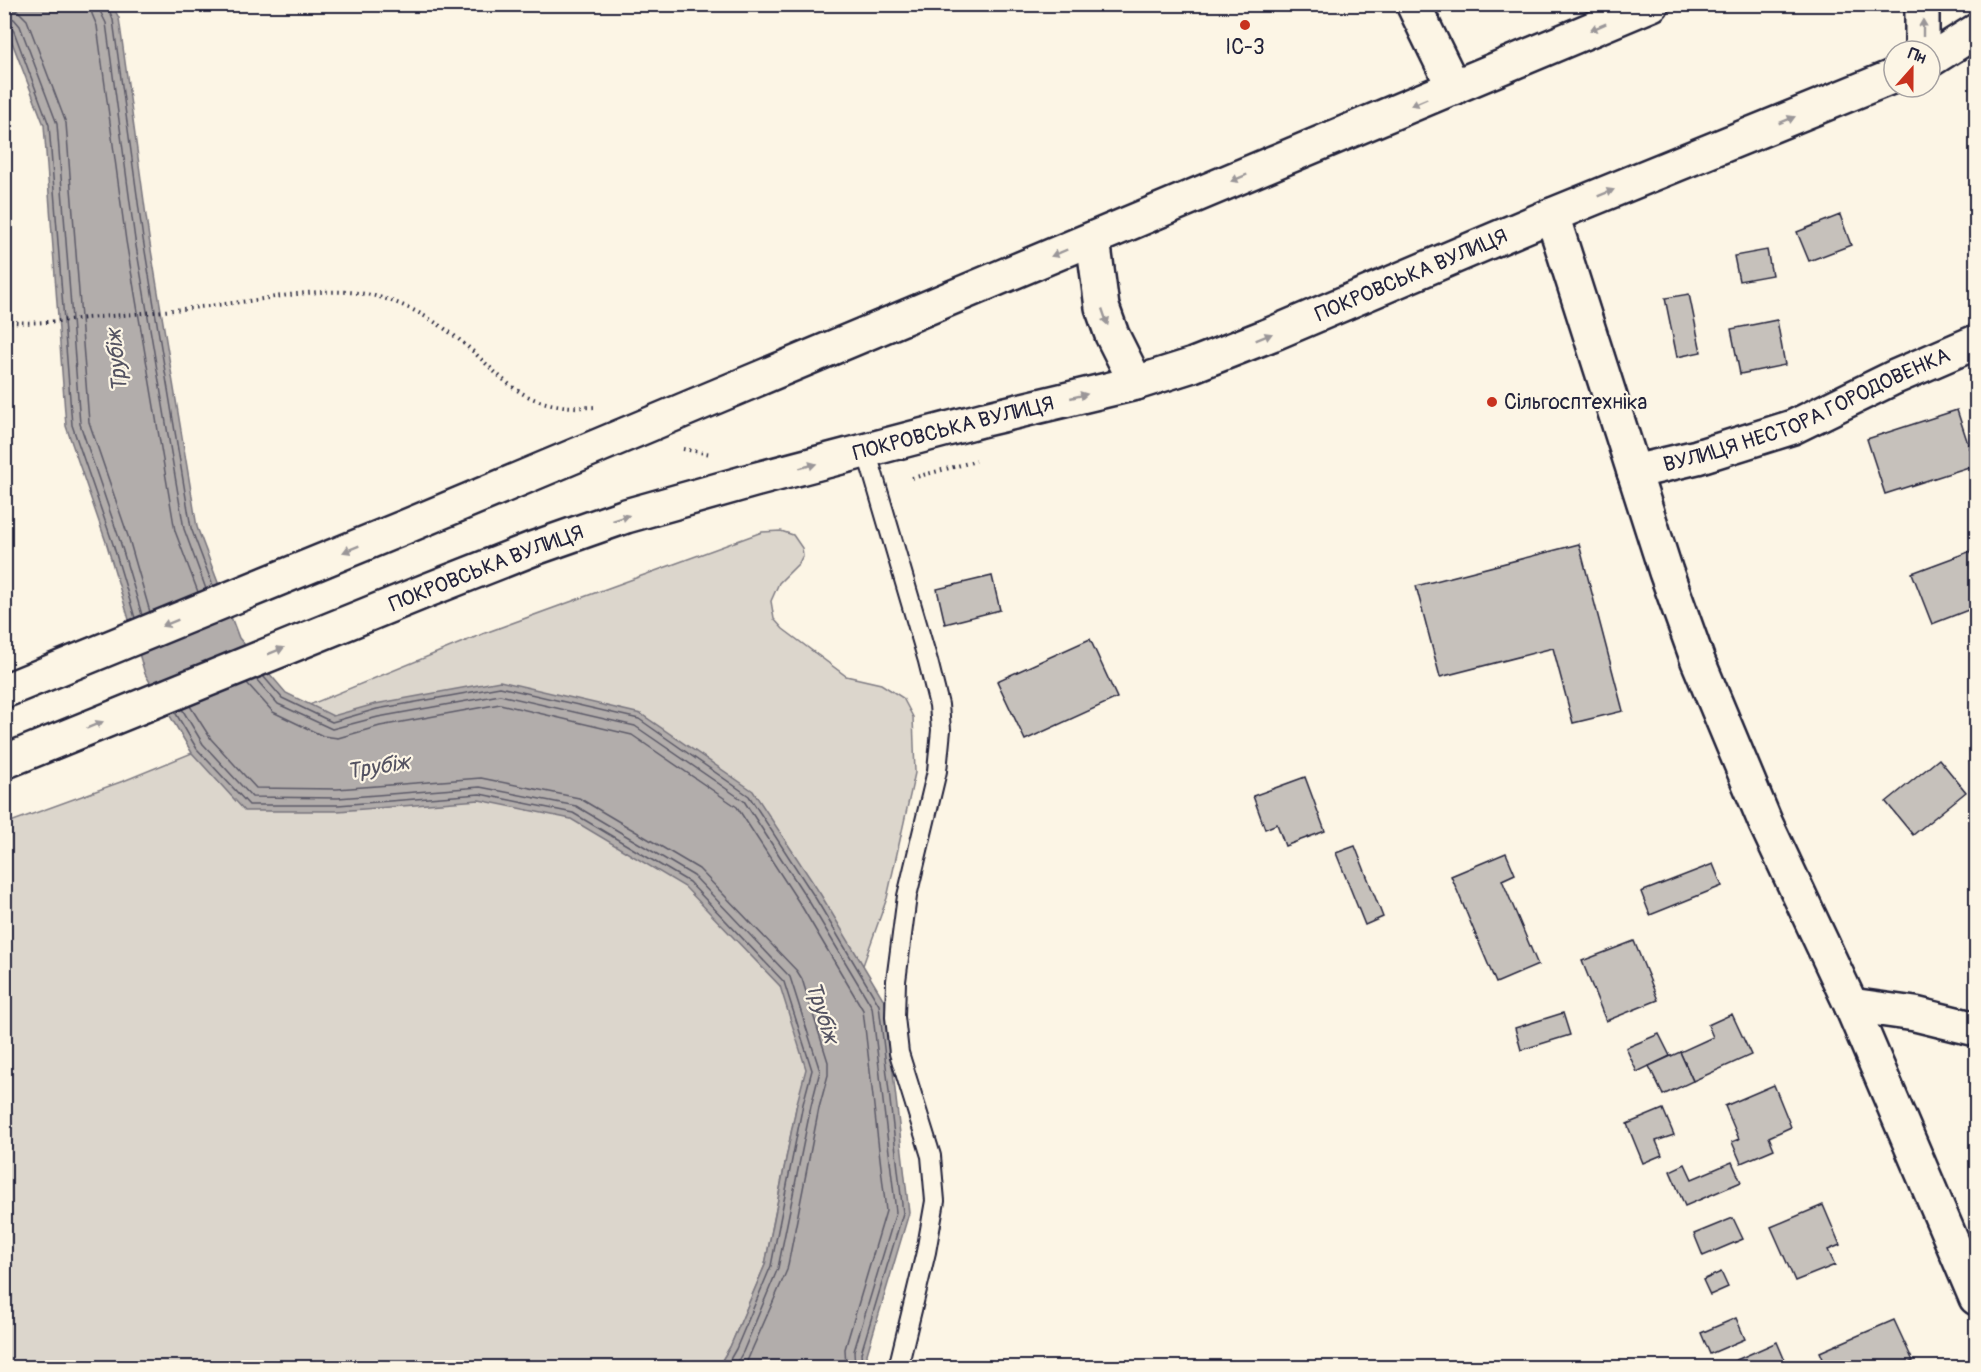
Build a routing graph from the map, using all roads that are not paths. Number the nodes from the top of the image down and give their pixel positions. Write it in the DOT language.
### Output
graph roads {
  1 [pos="1413,4"];
  2 [pos="1652,4"];
  3 [pos="1922,4"];
  4 [pos="1977,31"];
  5 [pos="1922,39"];
  6 [pos="1942,53"];
  7 [pos="1882,81"];
  8 [pos="1454,88"];
  9 [pos="1552,215"];
  10 [pos="1093,239"];
  11 [pos="1977,342"];
  12 [pos="1136,383"];
  13 [pos="866,450"];
  14 [pos="1634,472"];
  15 [pos="4,691"];
  16 [pos="4,762"];
  17 [pos="1851,1005"];
  18 [pos="1977,1029"];
  19 [pos="1977,1298"];
  20 [pos="898,1368"];
  1 -- 8 [label="main road"];
  2 -- 8 [label="main road, one-way"];
  5 -- 3 [label="main road, one-way"];
  4 -- 6 [label="main road"];
  9 -- 7 [label="main road, ПОКРОВСЬКА ВУЛИЦЯ, one-way"];
  8 -- 10 [label="main road, one-way"];
  12 -- 9 [label="main road, ПОКРОВСЬКА ВУЛИЦЯ, one-way"];
  9 -- 14 [label="main road"];
  10 -- 12 [label="main road, one-way"];
  10 -- 15 [label="main road, one-way"];
  11 -- 14 [label="main road, ВУЛИЦЯ НЕСТОРА ГОРОДОВЕНКА"];
  13 -- 12 [label="main road, ПОКРОВСЬКА ВУЛИЦЯ, one-way"];
  16 -- 13 [label="main road, ПОКРОВСЬКА ВУЛИЦЯ, one-way"];
  13 -- 20 [label="lane"];
  14 -- 17 [label="main road"];
  17 -- 18 [label="main road"];
  17 -- 19 [label="main road"];
}
